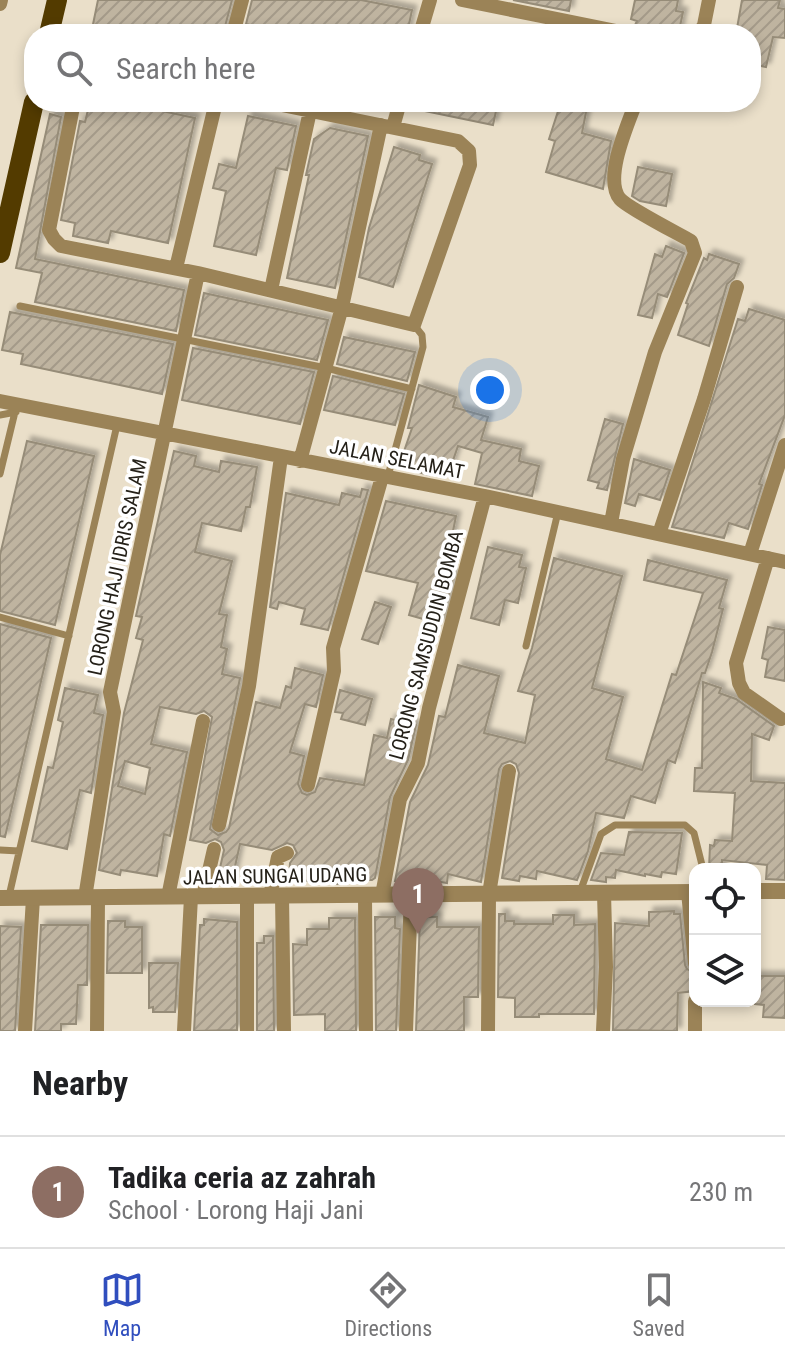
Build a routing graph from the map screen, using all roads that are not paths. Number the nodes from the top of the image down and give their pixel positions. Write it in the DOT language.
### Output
graph roads {
  1 [pos="57,0"];
  2 [pos="242,0"];
  3 [pos="430,0"];
  4 [pos="462,0"];
  5 [pos="709,0"];
  6 [pos="51,24"];
  7 [pos="236,24"];
  8 [pos="423,24"];
  9 [pos="581,24"];
  10 [pos="704,24"];
  11 [pos="32,112"];
  12 [pos="72,112"];
  13 [pos="214,112"];
  14 [pos="310,112"];
  15 [pos="315,112"];
  16 [pos="395,112"];
  17 [pos="633,112"];
  18 [pos="387,126"];
  19 [pos="0,253"];
  20 [pos="176,268"];
  21 [pos="198,273"];
  22 [pos="737,287"];
  23 [pos="271,290"];
  24 [pos="20,306"];
  25 [pos="342,307"];
  26 [pos="414,325"];
  27 [pos="185,341"];
  28 [pos="326,368"];
  29 [pos="412,389"];
  30 [pos="0,401"];
  31 [pos="34,408"];
  32 [pos="15,412"];
  33 [pos="0,415"];
  34 [pos="117,425"];
  35 [pos="166,434"];
  36 [pos="785,445"];
  37 [pos="281,457"];
  38 [pos="300,461"];
  39 [pos="0,474"];
  40 [pos="385,478"];
  41 [pos="485,496"];
  42 [pos="558,512"];
  43 [pos="611,523"];
  44 [pos="659,534"];
  45 [pos="750,554"];
  46 [pos="768,558"];
  47 [pos="785,562"];
  48 [pos="0,617"];
  49 [pos="69,636"];
  50 [pos="526,646"];
  51 [pos="781,719"];
  52 [pos="203,721"];
  53 [pos="509,771"];
  54 [pos="308,785"];
  55 [pos="219,825"];
  56 [pos="214,849"];
  57 [pos="0,850"];
  58 [pos="19,851"];
  59 [pos="287,853"];
  60 [pos="702,863"];
  61 [pos="761,891"];
  62 [pos="785,891"];
  63 [pos="689,892"];
  64 [pos="579,893"];
  65 [pos="604,893"];
  66 [pos="489,894"];
  67 [pos="374,895"];
  68 [pos="411,895"];
  69 [pos="276,896"];
  70 [pos="168,897"];
  71 [pos="197,897"];
  72 [pos="247,897"];
  73 [pos="4,898"];
  74 [pos="33,898"];
  75 [pos="92,898"];
  76 [pos="695,1007"];
  77 [pos="25,1031"];
  78 [pos="97,1031"];
  79 [pos="184,1031"];
  80 [pos="247,1031"];
  81 [pos="284,1031"];
  82 [pos="366,1031"];
  83 [pos="406,1031"];
  84 [pos="488,1031"];
  85 [pos="603,1031"];
  86 [pos="695,1031"];
  1 -- 6 [label="main road"];
  2 -- 7 [label="street"];
  3 -- 8 [label="street"];
  4 -- 9 [label="street"];
  5 -- 10 [label="street"];
  11 -- 19 [label="main road"];
  12 -- 20 [label="street"];
  13 -- 20 [label="street"];
  14 -- 23 [label="street"];
  15 -- 18 [label="street"];
  16 -- 18 [label="street"];
  17 -- 43 [label="street"];
  18 -- 25 [label="street"];
  18 -- 26 [label="street"];
  20 -- 21 [label="street"];
  21 -- 23 [label="street"];
  21 -- 27 [label="street, LORONG HAJI IDRIS SALAM"];
  22 -- 44 [label="street"];
  23 -- 25 [label="street"];
  24 -- 27 [label="lane"];
  25 -- 26 [label="street"];
  25 -- 28 [label="street"];
  26 -- 29 [label="lane"];
  27 -- 28 [label="lane"];
  27 -- 35 [label="street, LORONG HAJI IDRIS SALAM"];
  28 -- 29 [label="lane"];
  28 -- 38 [label="street"];
  29 -- 40 [label="lane"];
  30 -- 31 [label="street, JALAN SELAMAT"];
  31 -- 32 [label="lane"];
  31 -- 34 [label="street, JALAN SELAMAT"];
  32 -- 33 [label="lane"];
  32 -- 39 [label="lane"];
  34 -- 35 [label="street, JALAN SELAMAT"];
  34 -- 49 [label="lane"];
  35 -- 37 [label="street, JALAN SELAMAT"];
  35 -- 75 [label="street, LORONG HAJI IDRIS SALAM"];
  36 -- 45 [label="street"];
  37 -- 38 [label="street, JALAN SELAMAT"];
  37 -- 55 [label="street"];
  38 -- 40 [label="street, JALAN SELAMAT"];
  40 -- 41 [label="street, JALAN SELAMAT"];
  40 -- 54 [label="street"];
  41 -- 42 [label="street, JALAN SELAMAT"];
  41 -- 67 [label="street, LORONG SAMSUDDIN BOMBA"];
  42 -- 43 [label="street, JALAN SELAMAT"];
  42 -- 50 [label="lane"];
  43 -- 44 [label="street, JALAN SELAMAT"];
  44 -- 45 [label="street, JALAN SELAMAT"];
  45 -- 46 [label="street, JALAN SELAMAT"];
  46 -- 47 [label="street, JALAN SELAMAT"];
  46 -- 51 [label="street"];
  48 -- 49 [label="lane"];
  49 -- 58 [label="lane"];
  52 -- 70 [label="street"];
  53 -- 66 [label="street"];
  56 -- 71 [label="street"];
  57 -- 58 [label="lane"];
  58 -- 73 [label="lane"];
  59 -- 69 [label="street"];
  60 -- 64 [label="lane"];
  61 -- 62 [label="street"];
  63 -- 65 [label="street, JALAN SUNGAI UDANG"];
  64 -- 65 [label="street, JALAN SUNGAI UDANG"];
  64 -- 66 [label="street, JALAN SUNGAI UDANG"];
  65 -- 85 [label="street"];
  66 -- 68 [label="street, JALAN SUNGAI UDANG"];
  66 -- 84 [label="street"];
  67 -- 68 [label="street, JALAN SUNGAI UDANG"];
  67 -- 69 [label="street, JALAN SUNGAI UDANG"];
  67 -- 82 [label="street, LORONG SAMSUDDIN BOMBA"];
  68 -- 83 [label="street"];
  69 -- 72 [label="street, JALAN SUNGAI UDANG"];
  69 -- 81 [label="street"];
  70 -- 71 [label="street, JALAN SUNGAI UDANG"];
  70 -- 75 [label="street, JALAN SUNGAI UDANG"];
  71 -- 72 [label="street, JALAN SUNGAI UDANG"];
  71 -- 79 [label="street"];
  72 -- 80 [label="street"];
  73 -- 74 [label="street, JALAN SUNGAI UDANG"];
  74 -- 75 [label="street, JALAN SUNGAI UDANG"];
  74 -- 77 [label="street"];
  75 -- 78 [label="street, LORONG HAJI IDRIS SALAM"];
  76 -- 86 [label="street"];
}
